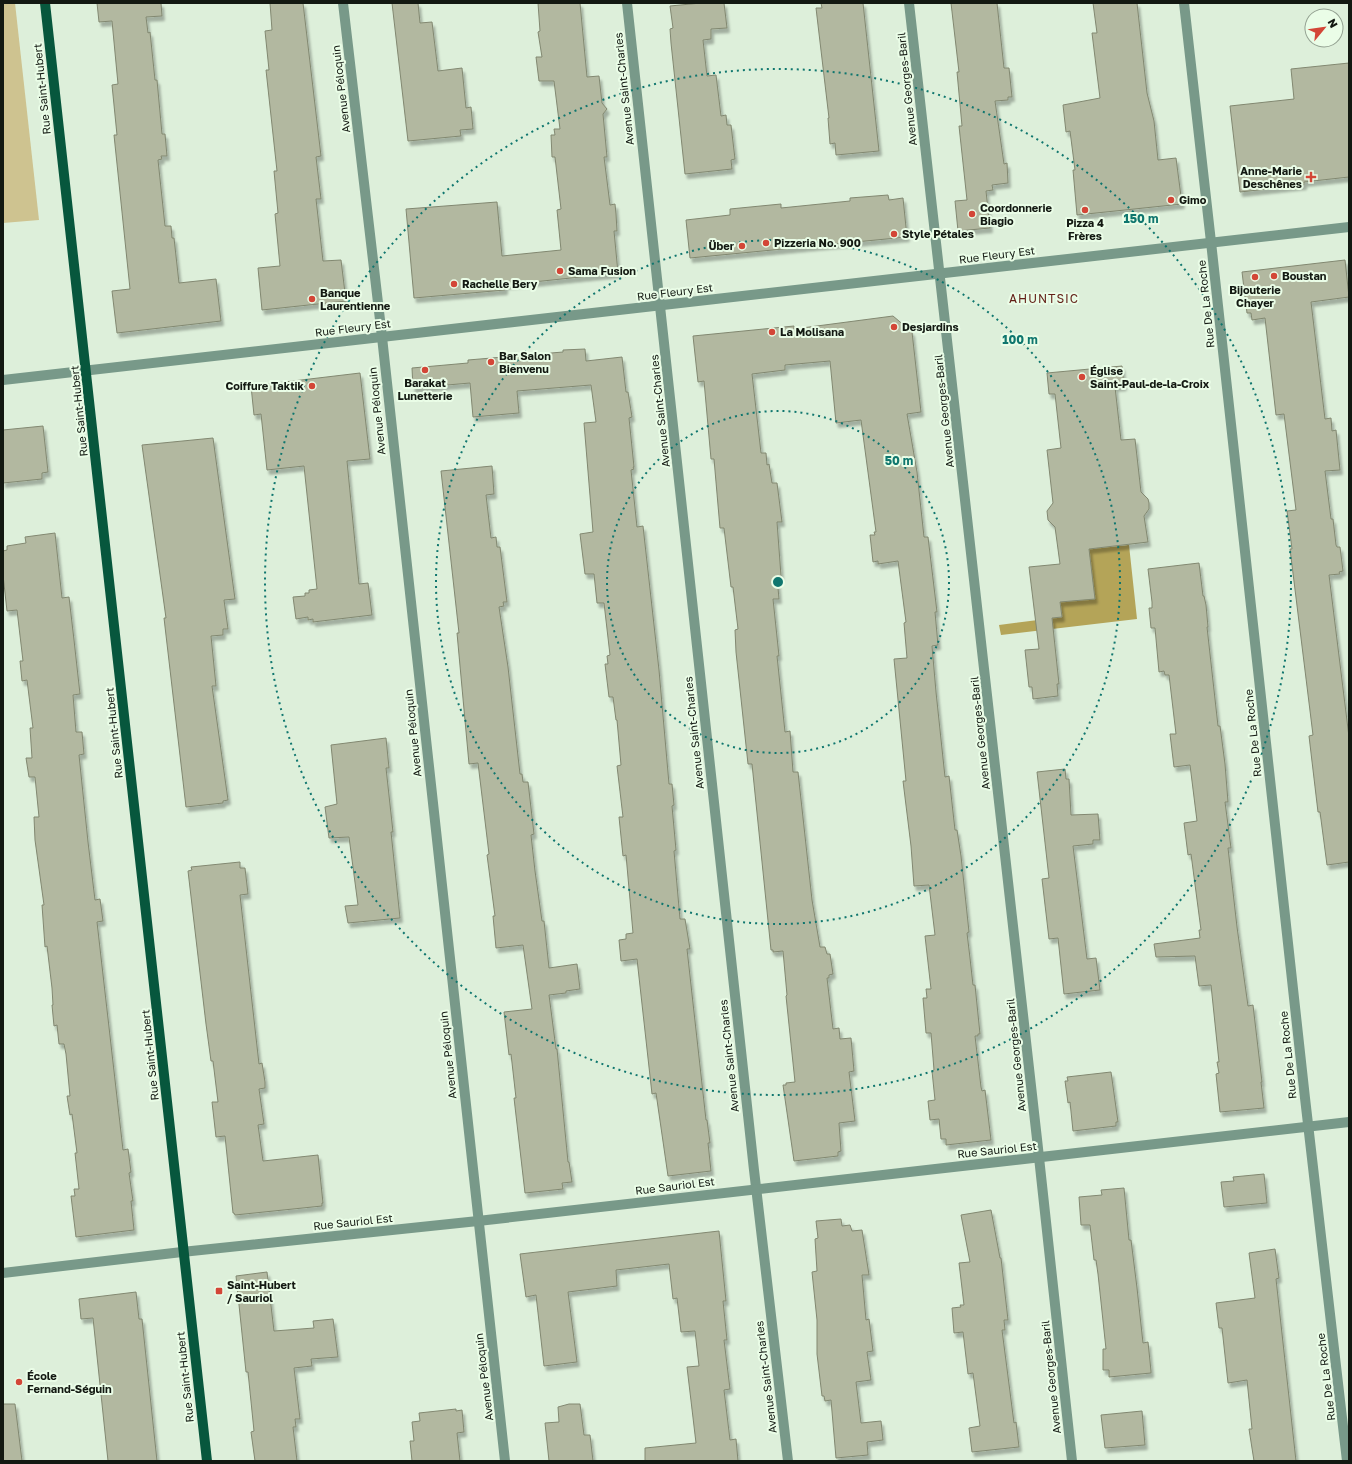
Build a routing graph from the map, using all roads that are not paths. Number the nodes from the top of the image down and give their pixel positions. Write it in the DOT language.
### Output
graph roads {
  1 [pos="45,3"];
  2 [pos="343,3"];
  3 [pos="626,3"];
  4 [pos="910,3"];
  5 [pos="1184,3"];
  6 [pos="1349,227"];
  7 [pos="1211,242"];
  8 [pos="940,273"];
  9 [pos="660,305"];
  10 [pos="382,337"];
  11 [pos="86,370"];
  12 [pos="3,380"];
  13 [pos="1349,1122"];
  14 [pos="1308,1126"];
  15 [pos="1039,1157"];
  16 [pos="756,1189"];
  17 [pos="478,1221"];
  18 [pos="182,1252"];
  19 [pos="3,1273"];
  20 [pos="207,1461"];
  21 [pos="505,1461"];
  22 [pos="788,1461"];
  23 [pos="1072,1461"];
  24 [pos="1347,1461"];
  1 -- 11 [label="main road, Rue Saint-Hubert"];
  2 -- 10 [label="street, Avenue Péloquin"];
  3 -- 9 [label="street, Avenue Saint-Charles"];
  4 -- 8 [label="street, Avenue Georges-Baril"];
  5 -- 7 [label="street, Rue De La Roche"];
  6 -- 7 [label="street, Rue Fleury Est"];
  7 -- 8 [label="street, Rue Fleury Est"];
  7 -- 14 [label="street, Rue De La Roche"];
  8 -- 9 [label="street, Rue Fleury Est"];
  8 -- 15 [label="street, Avenue Georges-Baril"];
  9 -- 10 [label="street, Rue Fleury Est"];
  9 -- 16 [label="street, Avenue Saint-Charles"];
  10 -- 11 [label="street, Rue Fleury Est"];
  10 -- 17 [label="street, Avenue Péloquin"];
  11 -- 12 [label="street, Rue Fleury Est"];
  11 -- 18 [label="main road, Rue Saint-Hubert"];
  13 -- 14 [label="street, Rue Sauriol Est"];
  14 -- 15 [label="street, Rue Sauriol Est"];
  14 -- 24 [label="street, Rue De La Roche"];
  15 -- 16 [label="street, Rue Sauriol Est"];
  15 -- 23 [label="street, Avenue Georges-Baril"];
  16 -- 17 [label="street, Rue Sauriol Est"];
  16 -- 22 [label="street, Avenue Saint-Charles"];
  17 -- 18 [label="street, Rue Sauriol Est"];
  17 -- 21 [label="street, Avenue Péloquin"];
  18 -- 19 [label="street, Rue Sauriol Est"];
  18 -- 20 [label="main road, Rue Saint-Hubert"];
}
